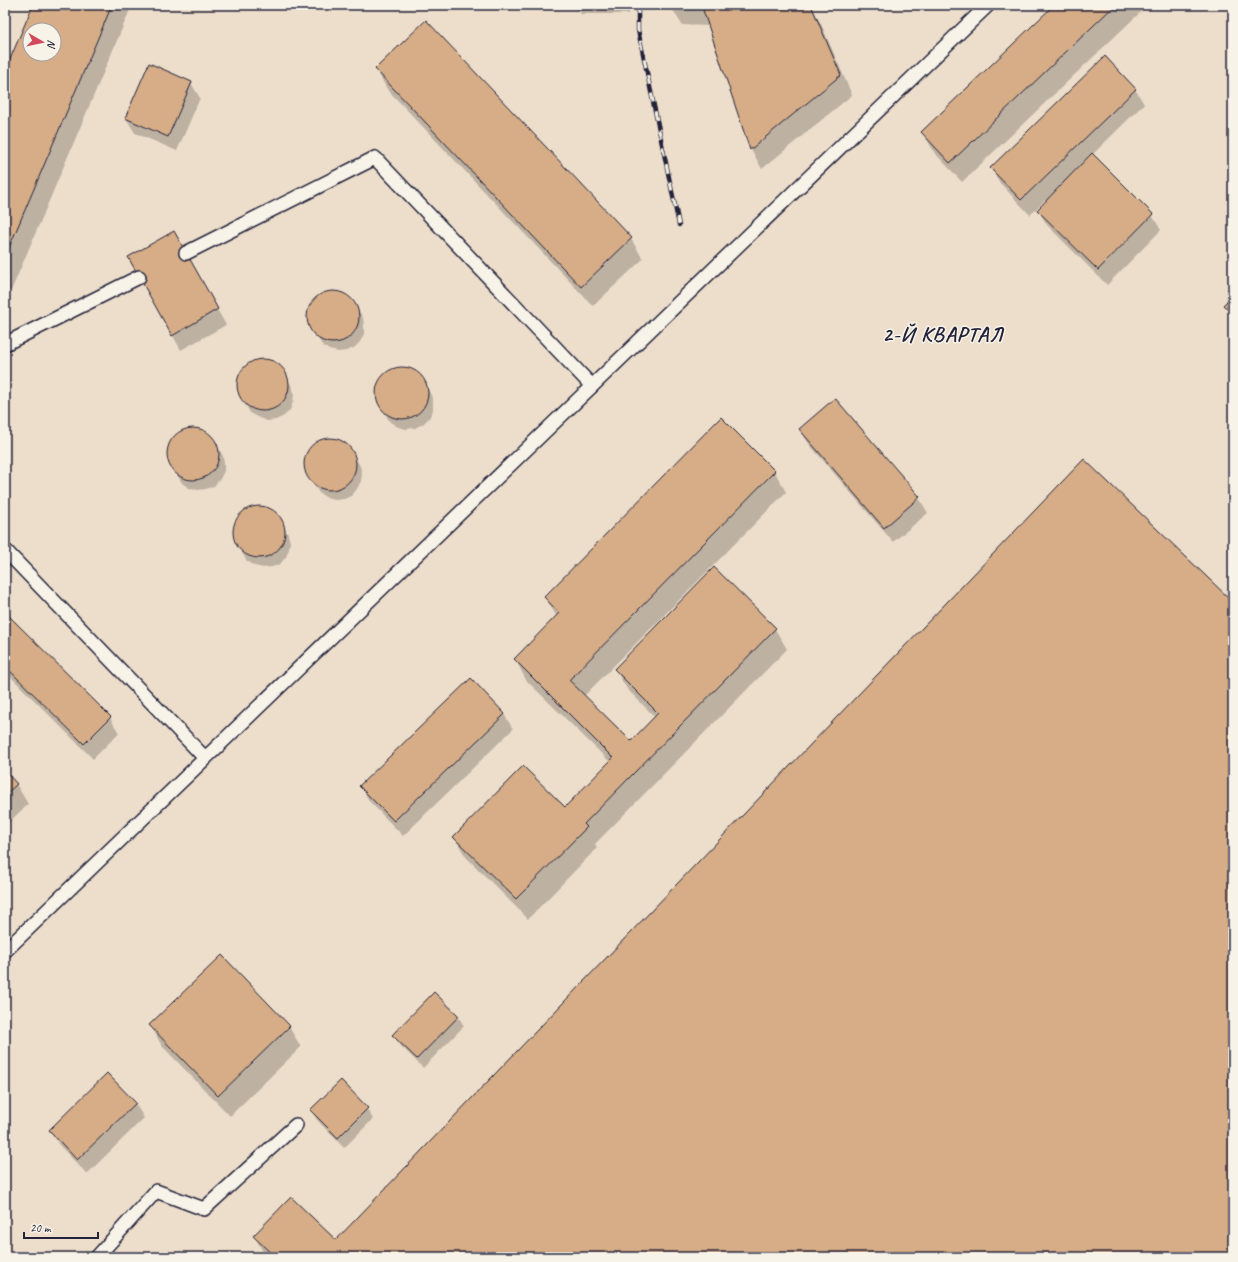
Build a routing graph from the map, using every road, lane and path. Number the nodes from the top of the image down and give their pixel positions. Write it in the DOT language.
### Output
graph roads {
  1 [pos="988,5"];
  2 [pos="186,253"];
  3 [pos="139,277"];
  4 [pos="5,344"];
  5 [pos="592,386"];
  6 [pos="5,550"];
  7 [pos="205,758"];
  8 [pos="5,951"];
  9 [pos="296,1125"];
  10 [pos="97,1257"];
  1 -- 5 [label="lane"];
  2 -- 5 [label="lane"];
  3 -- 4 [label="lane"];
  5 -- 7 [label="lane"];
  6 -- 7 [label="lane"];
  7 -- 8 [label="lane"];
  9 -- 10 [label="lane"];
}
